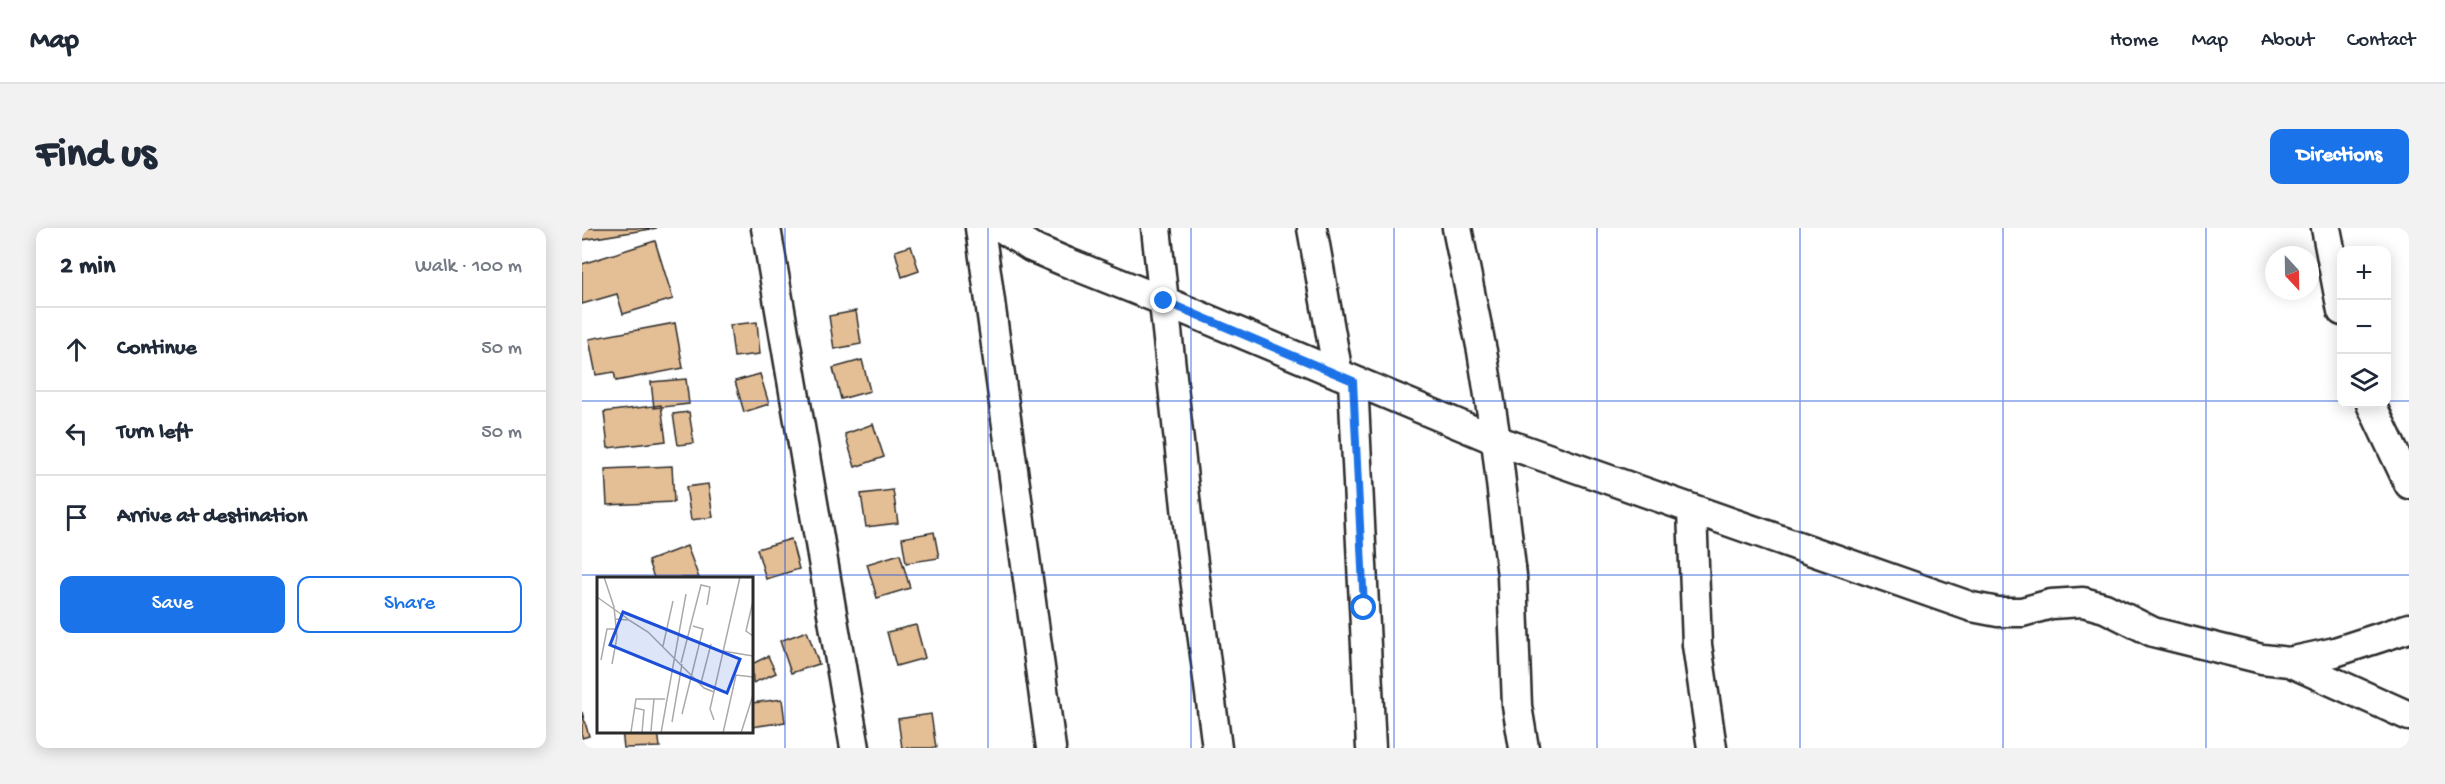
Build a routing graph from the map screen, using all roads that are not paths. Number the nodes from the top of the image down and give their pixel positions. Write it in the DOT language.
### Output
graph roads {
  1 [pos="766,228"];
  2 [pos="980,228"];
  3 [pos="1002,228"];
  4 [pos="1156,228"];
  5 [pos="1312,228"];
  6 [pos="1457,228"];
  7 [pos="2326,228"];
  8 [pos="2340,300"];
  9 [pos="1164,301"];
  10 [pos="1346,377"];
  11 [pos="2372,408"];
  12 [pos="1496,440"];
  13 [pos="2407,477"];
  14 [pos="1692,511"];
  15 [pos="2409,628"];
  16 [pos="2289,662"];
  17 [pos="2409,716"];
  18 [pos="855,748"];
  19 [pos="1051,748"];
  20 [pos="1217,748"];
  21 [pos="1371,748"];
  22 [pos="1524,748"];
  23 [pos="1712,748"];
  1 -- 18 [label="street"];
  2 -- 19 [label="street"];
  3 -- 9 [label="street"];
  4 -- 9 [label="street"];
  5 -- 10 [label="street"];
  6 -- 12 [label="street"];
  7 -- 8 [label="street"];
  9 -- 10 [label="street"];
  9 -- 20 [label="street"];
  10 -- 12 [label="street"];
  10 -- 21 [label="street"];
  11 -- 13 [label="street"];
  12 -- 14 [label="street"];
  12 -- 22 [label="street"];
  14 -- 16 [label="street"];
  14 -- 23 [label="street"];
  15 -- 16 [label="street"];
  16 -- 17 [label="street"];
}
